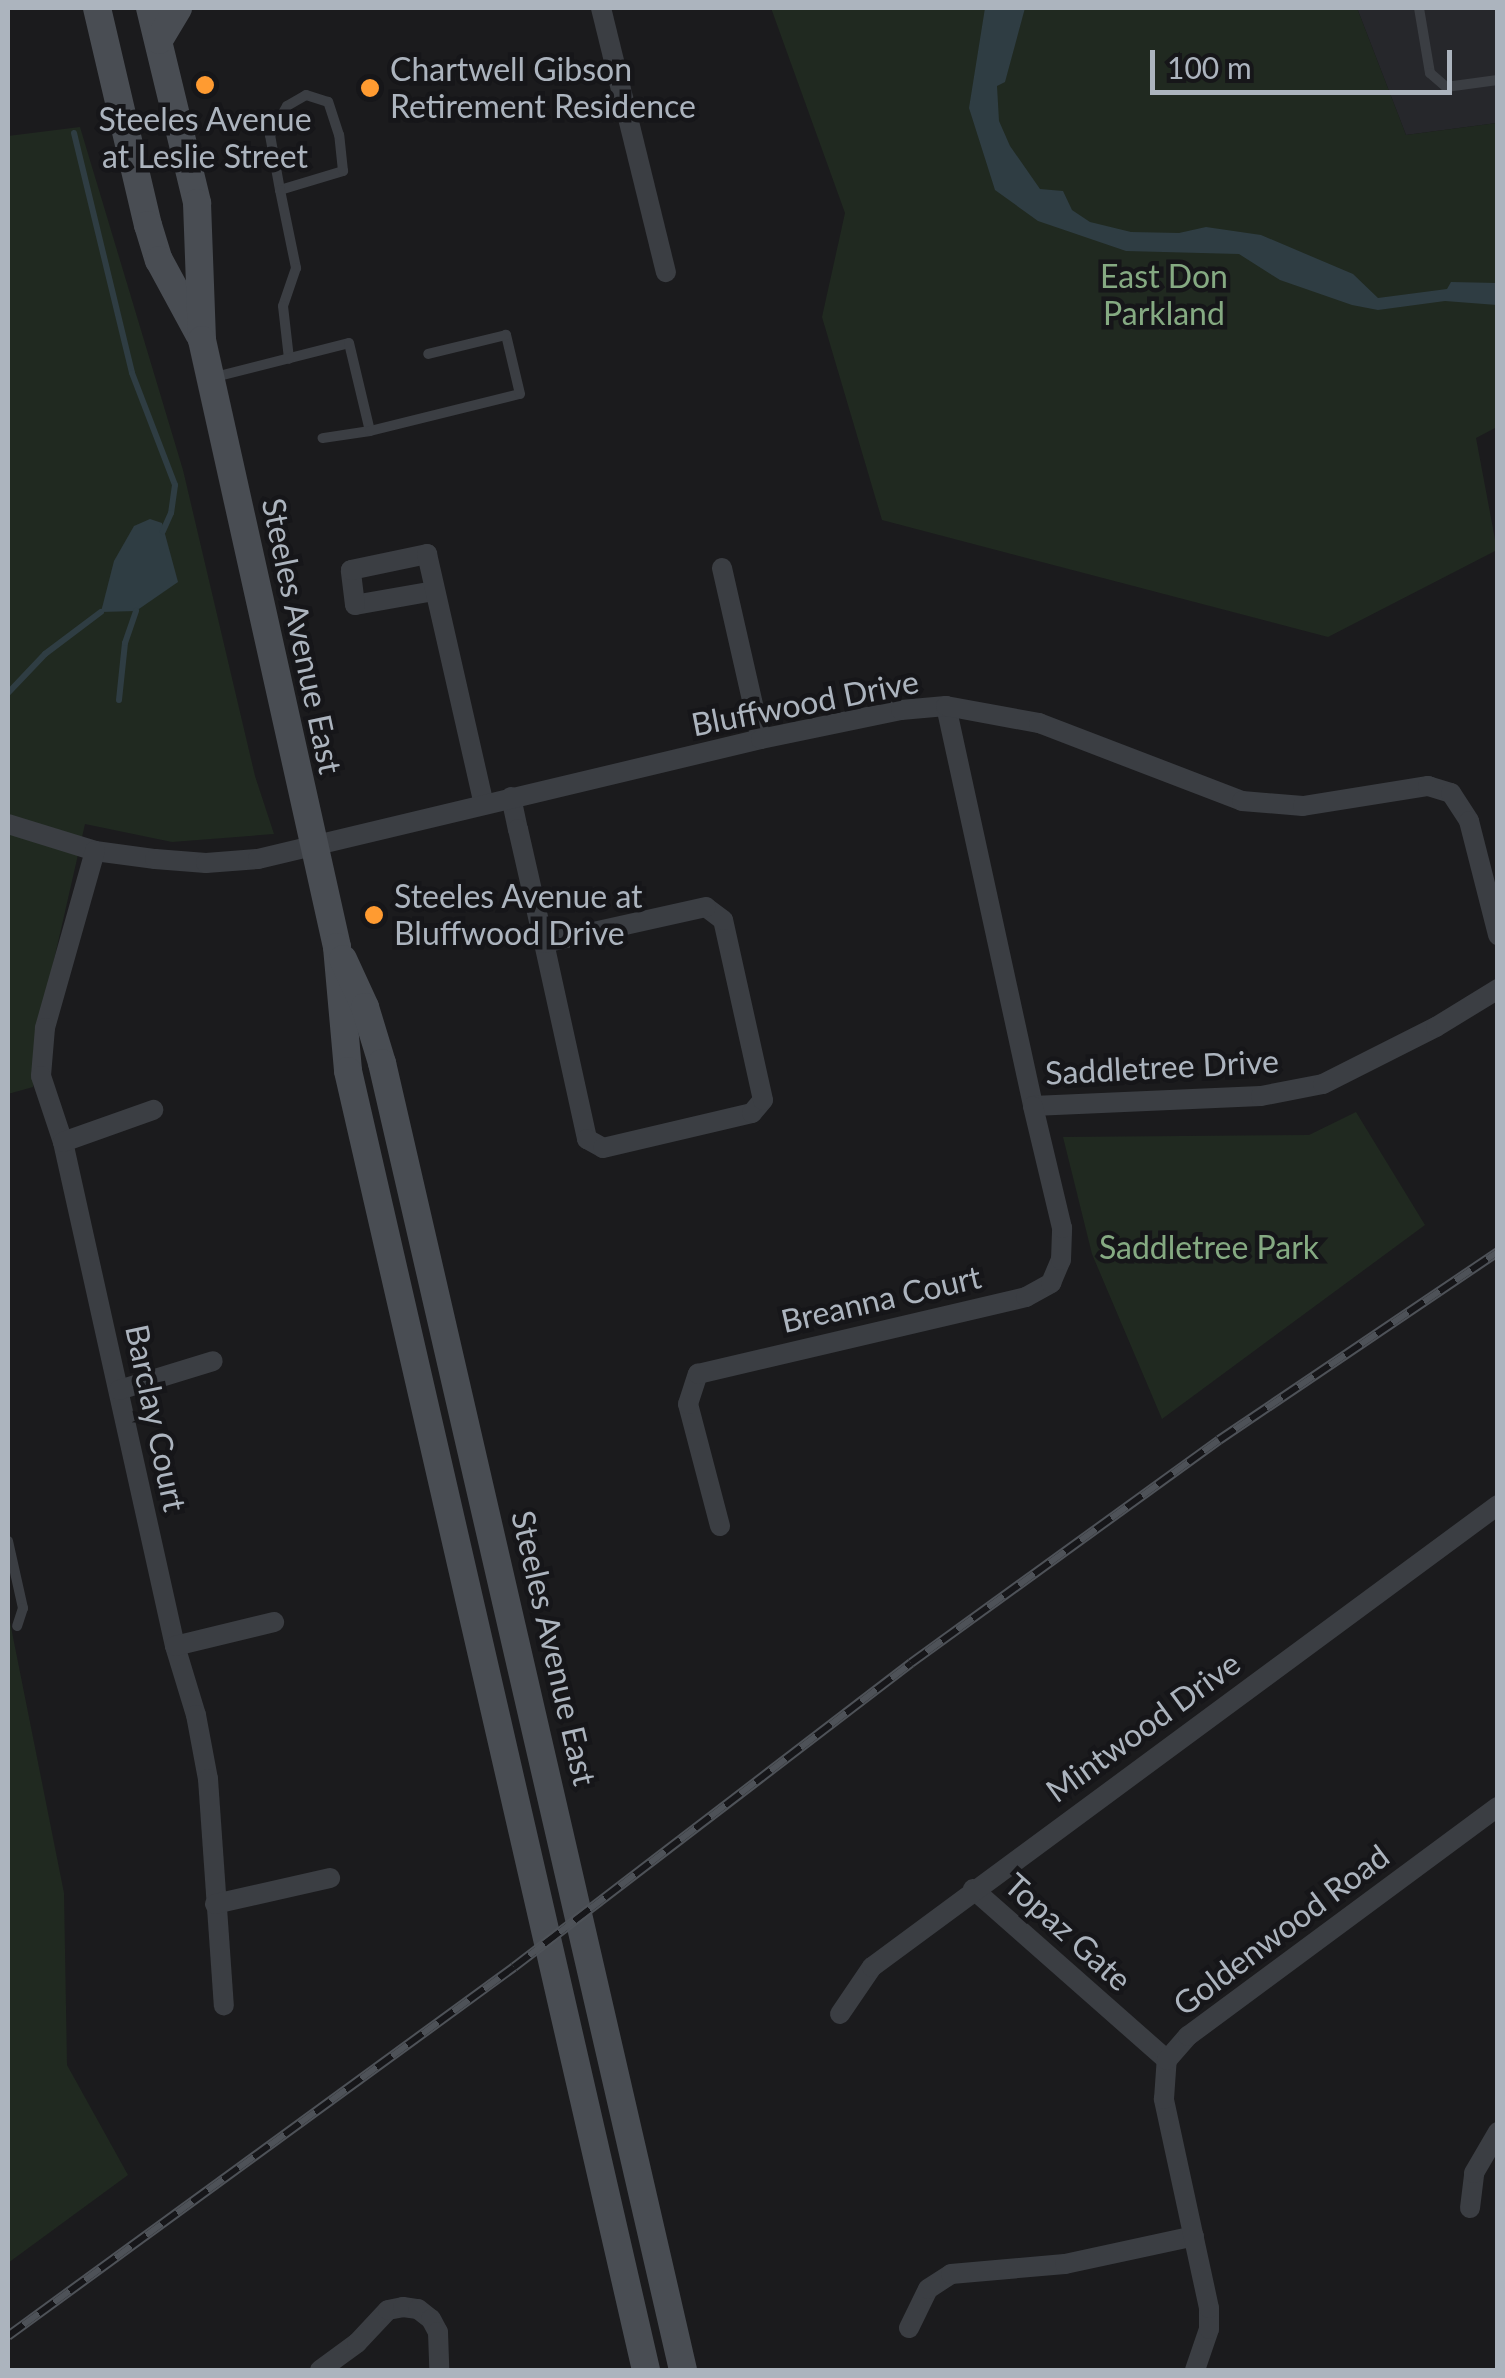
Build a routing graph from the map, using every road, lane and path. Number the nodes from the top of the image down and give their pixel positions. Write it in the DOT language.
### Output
graph roads {
  1 [pos="98,8"];
  2 [pos="150,8"];
  3 [pos="178,8"];
  4 [pos="602,8"];
  5 [pos="1419,8"];
  6 [pos="159,40"];
  7 [pos="1498,80"];
  8 [pos="280,190"];
  9 [pos="666,272"];
  10 [pos="202,340"];
  11 [pos="428,354"];
  12 [pos="289,359"];
  13 [pos="210,378"];
  14 [pos="370,431"];
  15 [pos="323,438"];
  16 [pos="722,568"];
  17 [pos="434,590"];
  18 [pos="946,706"];
  19 [pos="761,739"];
  20 [pos="511,797"];
  21 [pos="484,804"];
  22 [pos="8,824"];
  23 [pos="312,844"];
  24 [pos="95,850"];
  25 [pos="1498,935"];
  26 [pos="544,943"];
  27 [pos="337,947"];
  28 [pos="1498,989"];
  29 [pos="1032,1106"];
  30 [pos="153,1110"];
  31 [pos="62,1142"];
  32 [pos="213,1362"];
  33 [pos="119,1390"];
  34 [pos="1498,1505"];
  35 [pos="720,1526"];
  36 [pos="8,1541"];
  37 [pos="274,1622"];
  38 [pos="16,1626"];
  39 [pos="175,1646"];
  40 [pos="1498,1808"];
  41 [pos="330,1878"];
  42 [pos="974,1889"];
  43 [pos="216,1904"];
  44 [pos="224,2005"];
  45 [pos="840,2014"];
  46 [pos="1167,2060"];
  47 [pos="1498,2132"];
  48 [pos="1470,2208"];
  49 [pos="1194,2236"];
  50 [pos="909,2328"];
  51 [pos="320,2370"];
  52 [pos="440,2370"];
  53 [pos="646,2370"];
  54 [pos="683,2370"];
  55 [pos="1196,2370"];
  1 -- 10 [label="main road, Steeles Avenue East"];
  2 -- 6 [label="main road, Steeles Avenue East"];
  3 -- 6 [label="main road"];
  4 -- 9 [label="street"];
  5 -- 7 [label="lane"];
  6 -- 10 [label="main road, Steeles Avenue East"];
  8 -- 8 [label="lane"];
  8 -- 12 [label="lane"];
  10 -- 13 [label="main road, Steeles Avenue East"];
  11 -- 14 [label="lane"];
  12 -- 13 [label="lane"];
  12 -- 14 [label="lane"];
  13 -- 23 [label="main road, Steeles Avenue East"];
  14 -- 15 [label="lane"];
  16 -- 19 [label="street"];
  17 -- 21 [label="street"];
  18 -- 19 [label="street, Bluffwood Drive"];
  18 -- 25 [label="street, Bluffwood Drive"];
  18 -- 29 [label="street, Saddletree Drive"];
  19 -- 20 [label="street, Bluffwood Drive"];
  20 -- 21 [label="street, Bluffwood Drive"];
  20 -- 26 [label="street"];
  21 -- 23 [label="street, Bluffwood Drive"];
  22 -- 24 [label="street, Bluffwood Drive"];
  23 -- 24 [label="street, Bluffwood Drive"];
  23 -- 27 [label="main road, Steeles Avenue East"];
  24 -- 31 [label="street, Barclay Court"];
  26 -- 26 [label="street"];
  27 -- 53 [label="main road, Steeles Avenue East"];
  27 -- 54 [label="main road, Steeles Avenue East"];
  28 -- 29 [label="street, Saddletree Drive"];
  29 -- 35 [label="street, Breanna Court"];
  30 -- 31 [label="street"];
  31 -- 33 [label="street, Barclay Court"];
  32 -- 33 [label="street"];
  33 -- 39 [label="street, Barclay Court"];
  34 -- 42 [label="street, Mintwood Drive"];
  36 -- 38 [label="lane"];
  37 -- 39 [label="street"];
  39 -- 43 [label="street, Barclay Court"];
  40 -- 46 [label="street, Goldenwood Road"];
  41 -- 43 [label="street"];
  42 -- 45 [label="street, Mintwood Drive"];
  42 -- 46 [label="street, Topaz Gate"];
  43 -- 44 [label="street, Barclay Court"];
  46 -- 49 [label="street, Goldenwood Road"];
  47 -- 48 [label="street"];
  49 -- 50 [label="street"];
  49 -- 55 [label="street, Goldenwood Road"];
  51 -- 52 [label="street"];
}
